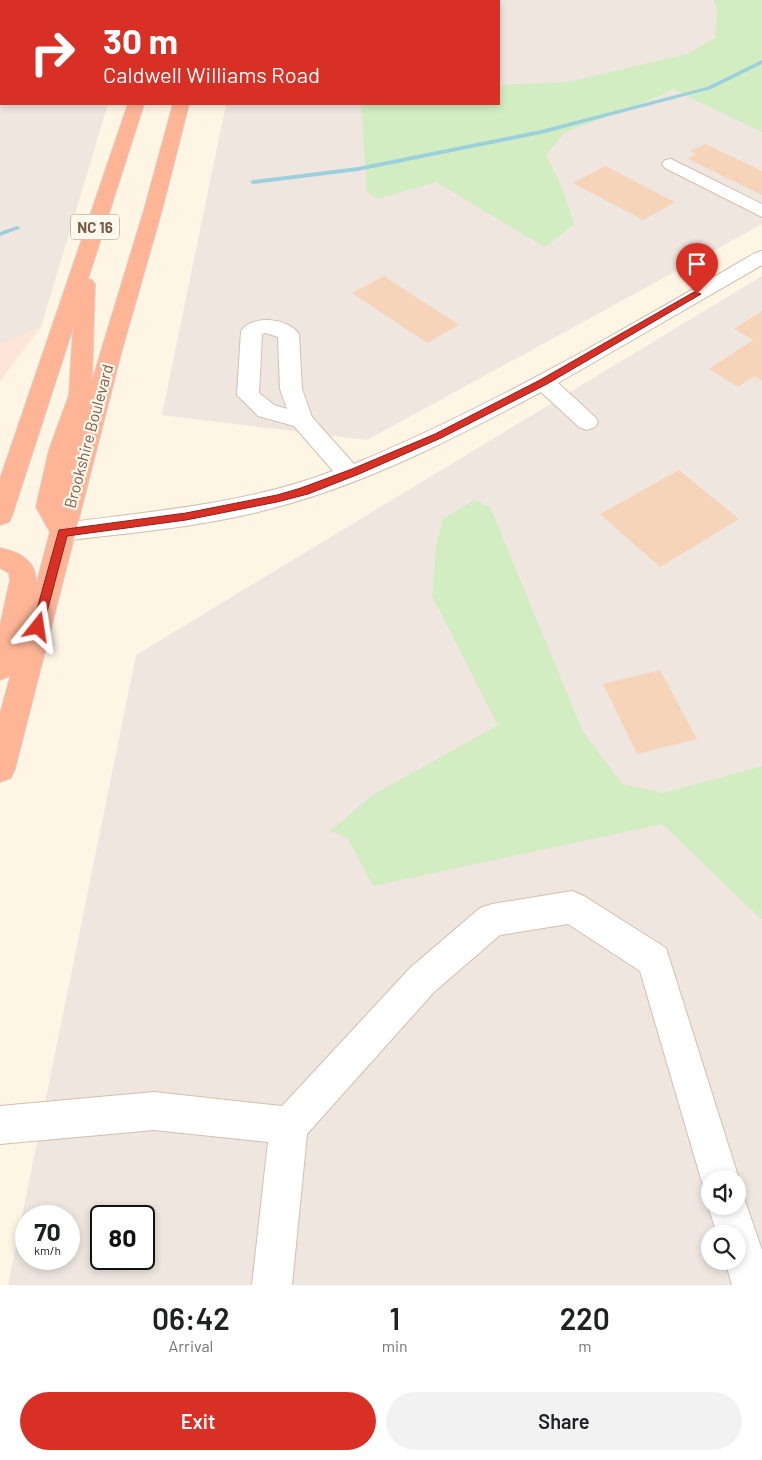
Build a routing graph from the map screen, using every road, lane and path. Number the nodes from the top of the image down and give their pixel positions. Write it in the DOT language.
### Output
graph roads {
  1 [pos="136,105"];
  2 [pos="180,105"];
  3 [pos="671,164"];
  4 [pos="762,210"];
  5 [pos="86,253"];
  6 [pos="762,257"];
  7 [pos="544,382"];
  8 [pos="302,420"];
  9 [pos="587,422"];
  10 [pos="349,474"];
  11 [pos="0,516"];
  12 [pos="63,532"];
  13 [pos="0,558"];
  14 [pos="0,668"];
  15 [pos="0,769"];
  16 [pos="0,1126"];
  17 [pos="289,1126"];
  18 [pos="717,1170"];
  19 [pos="746,1265"];
  20 [pos="272,1285"];
  21 [pos="752,1285"];
  1 -- 5 [label="highway, NC 16"];
  2 -- 12 [label="highway, Brookshire Boulevard / NC 16"];
  3 -- 4 [label="street"];
  5 -- 11 [label="highway, NC 16"];
  5 -- 12 [label="highway"];
  6 -- 7 [label="street"];
  7 -- 9 [label="street"];
  7 -- 10 [label="street"];
  8 -- 10 [label="street"];
  10 -- 12 [label="street"];
  12 -- 15 [label="highway, Brookshire Boulevard / NC 16"];
  13 -- 14 [label="highway"];
  16 -- 17 [label="street"];
  17 -- 18 [label="street"];
  17 -- 20 [label="street"];
  19 -- 21 [label="street"];
}
